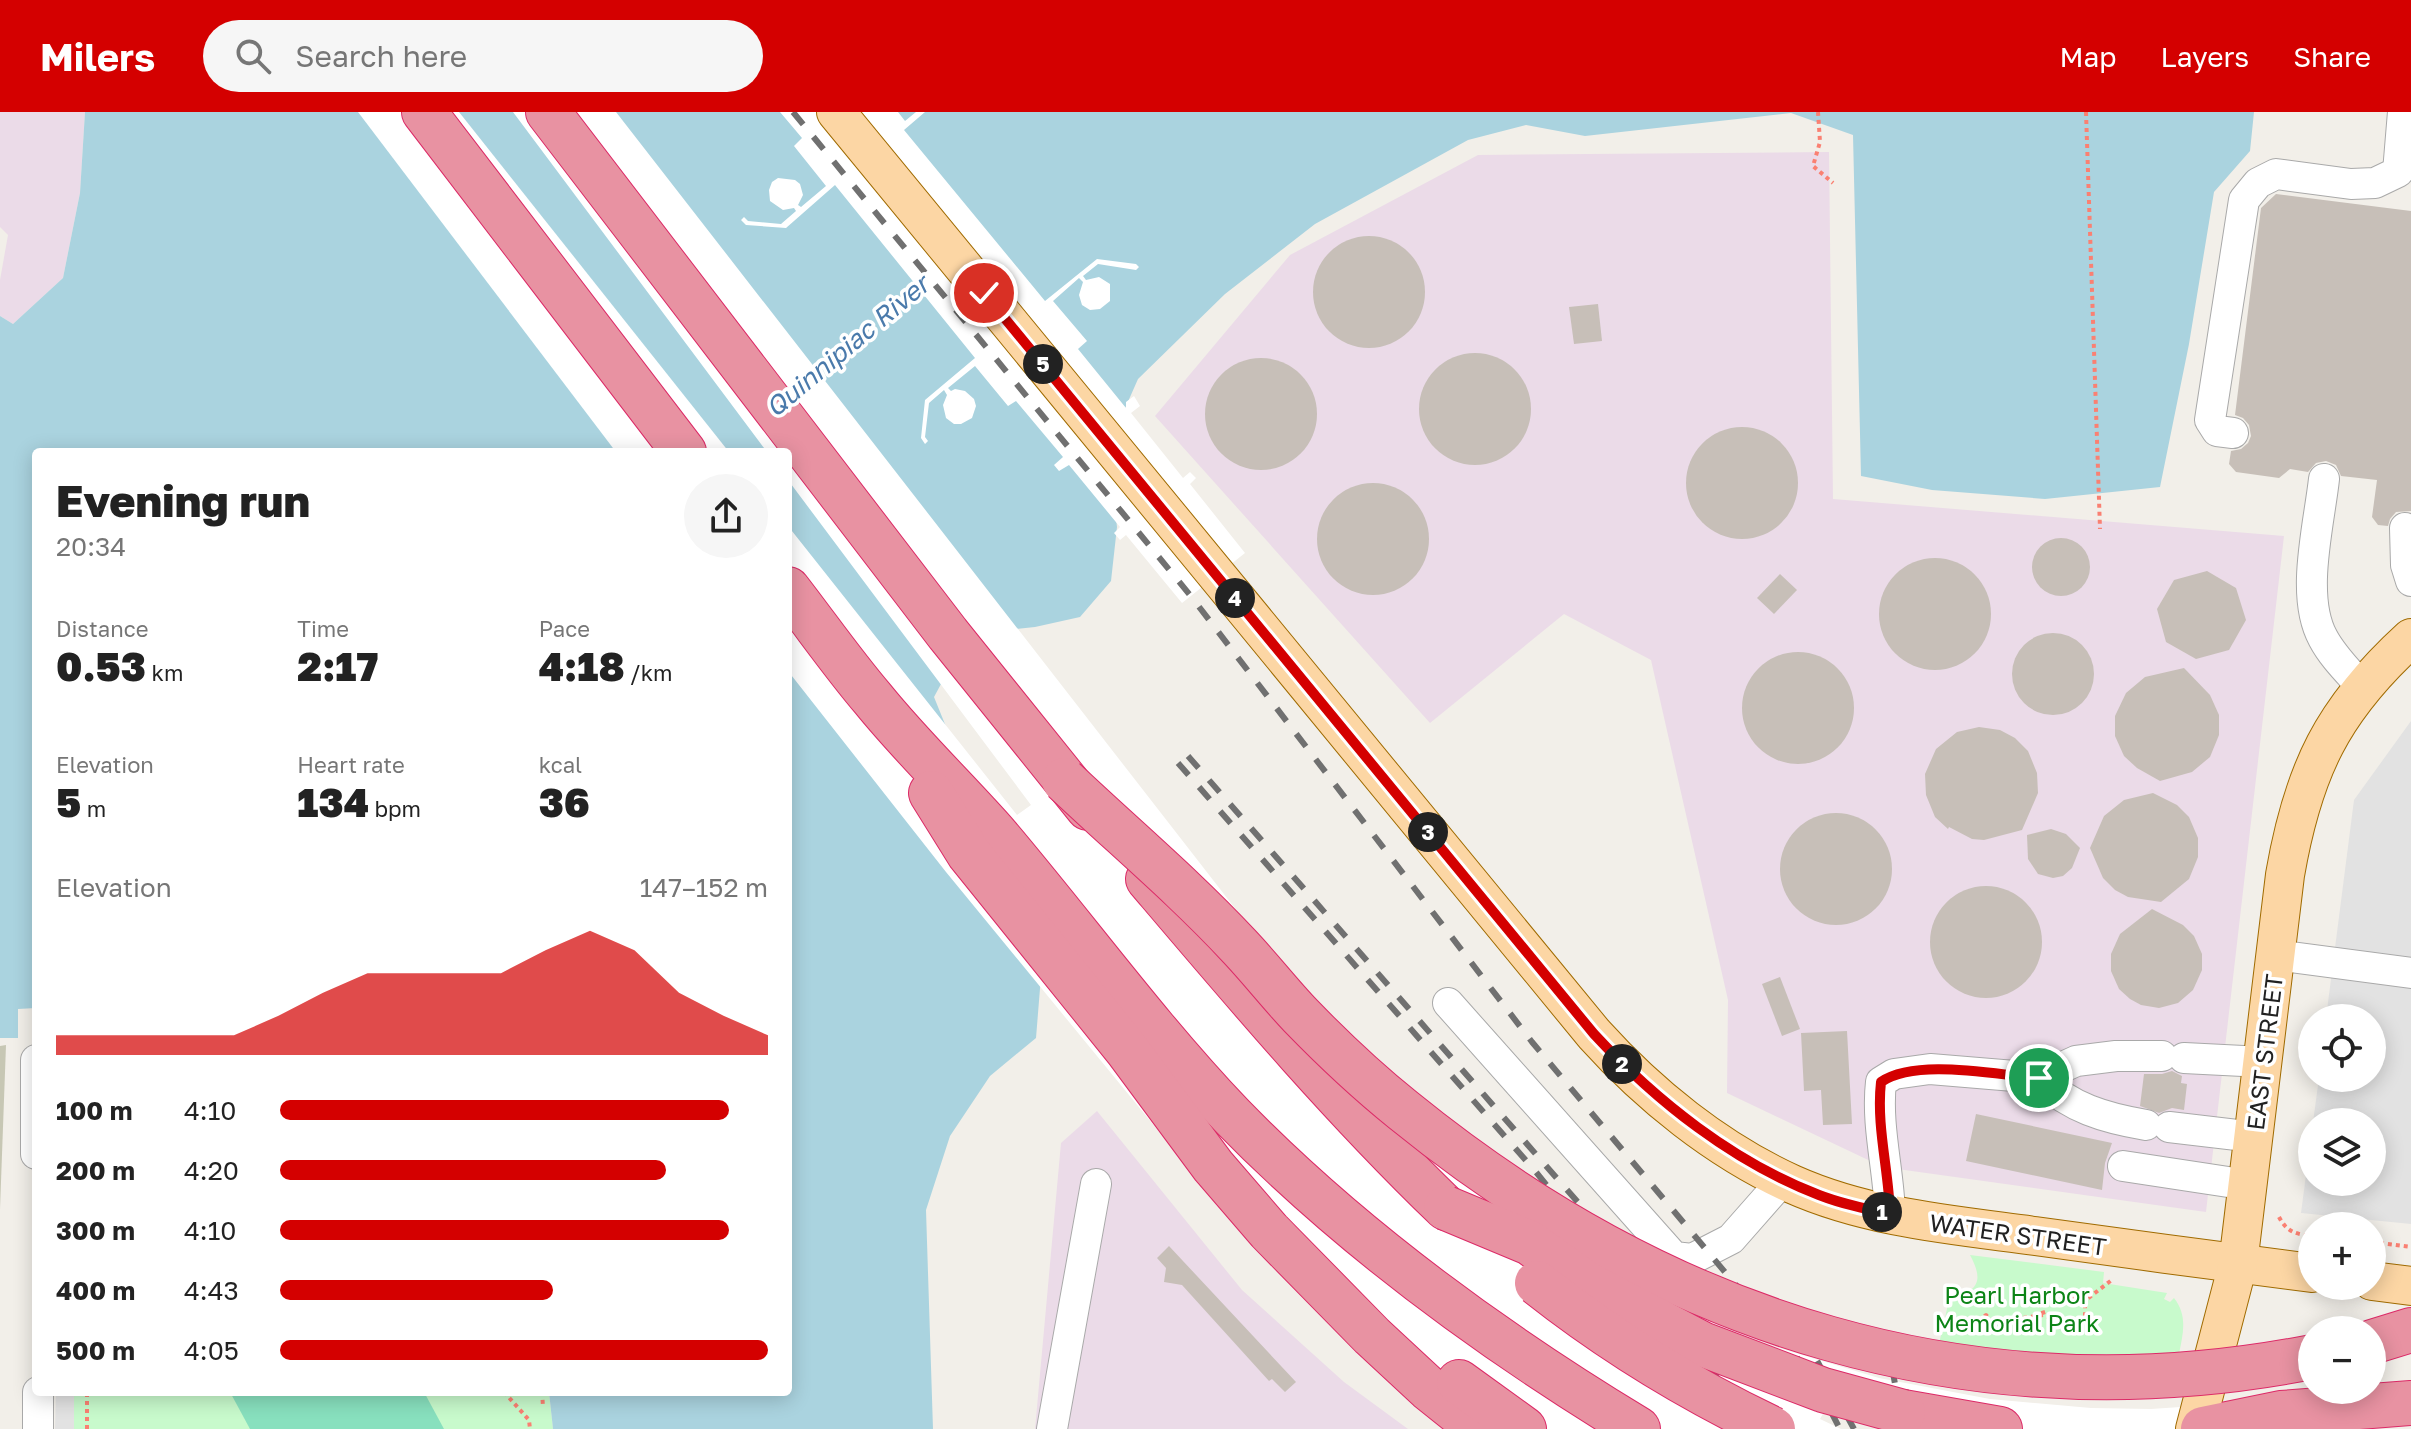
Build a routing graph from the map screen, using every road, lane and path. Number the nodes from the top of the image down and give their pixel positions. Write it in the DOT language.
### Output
graph roads {
  1 [pos="424,112"];
  2 [pos="548,112"];
  3 [pos="836,112"];
  4 [pos="1818,112"];
  5 [pos="2086,112"];
  6 [pos="2403,112"];
  7 [pos="1833,183"];
  8 [pos="2233,433"];
  9 [pos="681,448"];
  10 [pos="2324,479"];
  11 [pos="2405,528"];
  12 [pos="2100,529"];
  13 [pos="2411,581"];
  14 [pos="792,594"];
  15 [pos="2411,638"];
  16 [pos="2362,687"];
  17 [pos="873,699"];
  18 [pos="1064,780"];
  19 [pos="2276,955"];
  20 [pos="2411,973"];
  21 [pos="1448,1003"];
  22 [pos="1127,1050"];
  23 [pos="2263,1062"];
  24 [pos="2039,1078"];
  25 [pos="2254,1137"];
  26 [pos="2123,1166"];
  27 [pos="1783,1180"];
  28 [pos="1096,1184"];
  29 [pos="2248,1185"];
  30 [pos="1446,1208"];
  31 [pos="1890,1214"];
  32 [pos="2279,1217"];
  33 [pos="2298,1234"];
  34 [pos="2386,1244"];
  35 [pos="2411,1247"];
  36 [pos="2238,1264"];
  37 [pos="2298,1271"];
  38 [pos="2113,1279"];
  39 [pos="2386,1283"];
  40 [pos="2411,1286"];
  41 [pos="2082,1303"];
  42 [pos="2044,1315"];
  43 [pos="1993,1322"];
  44 [pos="2411,1330"];
  45 [pos="2386,1338"];
  46 [pos="2298,1359"];
  47 [pos="38,1396"];
  48 [pos="87,1396"];
  49 [pos="508,1396"];
  50 [pos="542,1396"];
  51 [pos="2411,1403"];
  52 [pos="543,1407"];
  53 [pos="2287,1421"];
  54 [pos="2411,1421"];
  55 [pos="38,1429"];
  56 [pos="87,1429"];
  57 [pos="530,1429"];
  58 [pos="1052,1429"];
  59 [pos="1479,1429"];
  60 [pos="1524,1429"];
  61 [pos="1638,1429"];
  62 [pos="1773,1429"];
  63 [pos="2000,1429"];
  64 [pos="2195,1429"];
  65 [pos="2203,1429"];
  1 -- 9 [label="highway"];
  2 -- 18 [label="highway"];
  3 -- 27 [label="main road, WATER STREET"];
  4 -- 7 [label="path"];
  5 -- 12 [label="path"];
  6 -- 8 [label="street"];
  10 -- 16 [label="street"];
  11 -- 13 [label="street"];
  14 -- 17 [label="highway"];
  15 -- 16 [label="main road, EAST STREET"];
  16 -- 19 [label="main road, EAST STREET"];
  17 -- 22 [label="highway"];
  17 -- 61 [label="highway"];
  18 -- 30 [label="highway, bridge"];
  18 -- 46 [label="highway, bridge"];
  19 -- 20 [label="street"];
  19 -- 23 [label="main road, EAST STREET"];
  21 -- 27 [label="street"];
  22 -- 59 [label="highway"];
  22 -- 60 [label="highway"];
  23 -- 24 [label="street"];
  23 -- 25 [label="main road, EAST STREET"];
  24 -- 25 [label="street"];
  24 -- 31 [label="street"];
  25 -- 29 [label="main road, EAST STREET"];
  26 -- 29 [label="street"];
  27 -- 31 [label="main road, WATER STREET"];
  28 -- 58 [label="street"];
  29 -- 36 [label="main road, EAST STREET"];
  30 -- 62 [label="highway, bridge"];
  30 -- 63 [label="highway, bridge"];
  31 -- 36 [label="main road, WATER STREET"];
  32 -- 33 [label="path"];
  34 -- 35 [label="path"];
  36 -- 37 [label="main road, WATER STREET"];
  36 -- 64 [label="main road, EAST STREET"];
  38 -- 41 [label="path"];
  39 -- 40 [label="main road"];
  41 -- 42 [label="path"];
  41 -- 42 [label="path"];
  42 -- 43 [label="path"];
  44 -- 45 [label="highway"];
  47 -- 55 [label="street"];
  48 -- 56 [label="path"];
  49 -- 57 [label="path"];
  50 -- 52 [label="path"];
  51 -- 53 [label="highway"];
  53 -- 54 [label="highway"];
  53 -- 65 [label="highway"];
}
